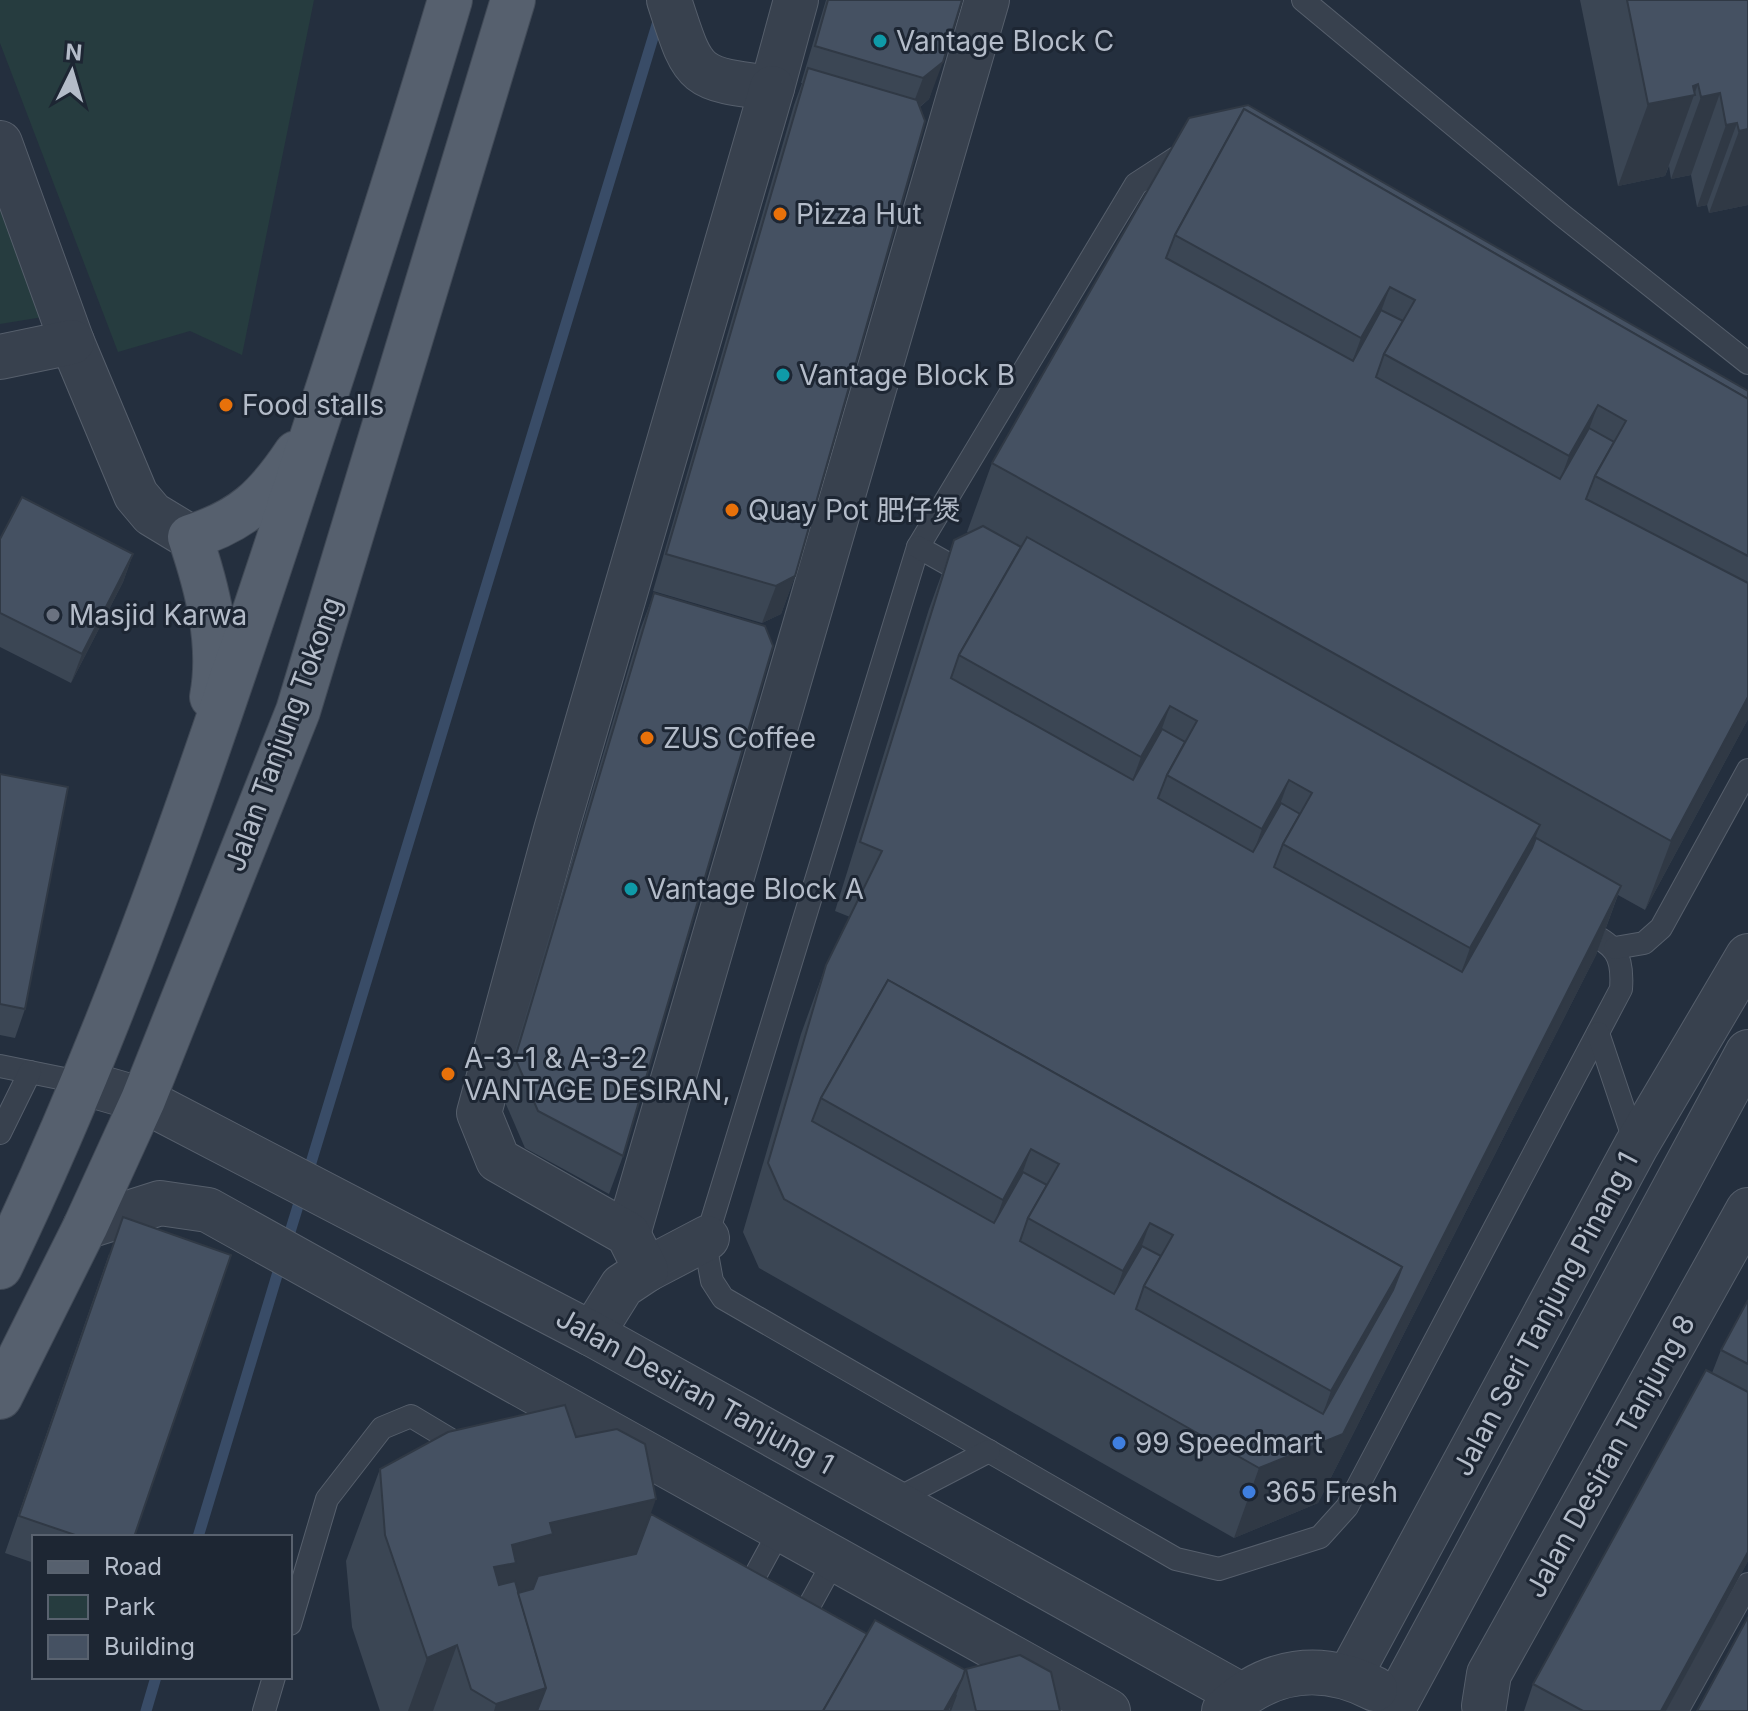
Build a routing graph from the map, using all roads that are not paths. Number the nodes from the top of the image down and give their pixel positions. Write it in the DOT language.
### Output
graph roads {
  1 [pos="450,0"];
  2 [pos="513,0"];
  3 [pos="669,0"];
  4 [pos="796,0"];
  5 [pos="987,0"];
  6 [pos="1303,0"];
  7 [pos="779,90"];
  8 [pos="0,143"];
  9 [pos="1215,157"];
  10 [pos="72,342"];
  11 [pos="0,357"];
  12 [pos="1748,363"];
  13 [pos="316,423"];
  14 [pos="190,537"];
  15 [pos="918,547"];
  16 [pos="986,586"];
  17 [pos="1748,770"];
  18 [pos="194,794"];
  19 [pos="1559,915"];
  20 [pos="1615,948"];
  21 [pos="1741,983"];
  22 [pos="1598,1033"];
  23 [pos="1748,1052"];
  24 [pos="0,1066"];
  25 [pos="30,1072"];
  26 [pos="84,1083"];
  27 [pos="143,1100"];
  28 [pos="0,1133"];
  29 [pos="1636,1146"];
  30 [pos="1748,1210"];
  31 [pos="85,1227"];
  32 [pos="707,1238"];
  33 [pos="637,1252"];
  34 [pos="0,1267"];
  35 [pos="592,1334"];
  36 [pos="0,1397"];
  37 [pos="989,1451"];
  38 [pos="479,1456"];
  39 [pos="893,1501"];
  40 [pos="780,1530"];
  41 [pos="835,1559"];
  42 [pos="1748,1584"];
  43 [pos="739,1606"];
  44 [pos="292,1617"];
  45 [pos="791,1637"];
  46 [pos="1349,1677"];
  47 [pos="273,1679"];
  48 [pos="1233,1703"];
  49 [pos="1397,1708"];
  50 [pos="1485,1708"];
  51 [pos="264,1711"];
  52 [pos="1108,1711"];
  53 [pos="1677,1711"];
  1 -- 13 [label="main road"];
  2 -- 27 [label="main road, Jalan Tanjung Tokong"];
  3 -- 7 [label="street"];
  4 -- 7 [label="street"];
  5 -- 33 [label="street"];
  6 -- 12 [label="lane"];
  7 -- 33 [label="street"];
  8 -- 10 [label="street"];
  9 -- 15 [label="lane"];
  10 -- 11 [label="street"];
  10 -- 14 [label="street"];
  13 -- 14 [label="main road"];
  13 -- 18 [label="main road"];
  14 -- 18 [label="main road"];
  15 -- 16 [label="lane"];
  15 -- 32 [label="lane"];
  17 -- 20 [label="lane"];
  18 -- 26 [label="main road"];
  19 -- 20 [label="lane"];
  20 -- 22 [label="lane"];
  21 -- 29 [label="street, Jalan Seri Tanjung Pinang 1"];
  22 -- 29 [label="lane"];
  22 -- 37 [label="lane"];
  23 -- 49 [label="street, Jalan Seri Tanjung Pinang 1"];
  24 -- 25 [label="lane"];
  25 -- 26 [label="lane"];
  25 -- 28 [label="lane"];
  26 -- 27 [label="street, Jalan Desiran Tanjung 1"];
  26 -- 34 [label="main road"];
  27 -- 31 [label="main road, Jalan Tanjung Tokong"];
  27 -- 35 [label="street, Jalan Desiran Tanjung 1"];
  29 -- 46 [label="street, Jalan Seri Tanjung Pinang 1"];
  30 -- 50 [label="street, Jalan Desiran Tanjung 8"];
  31 -- 36 [label="main road, Jalan Tanjung Tokong"];
  31 -- 40 [label="street"];
  32 -- 33 [label="street"];
  32 -- 37 [label="lane"];
  33 -- 35 [label="street"];
  35 -- 39 [label="street, Jalan Desiran Tanjung 1"];
  37 -- 39 [label="lane"];
  38 -- 44 [label="lane"];
  39 -- 48 [label="street, Jalan Desiran Tanjung 1"];
  40 -- 41 [label="street"];
  40 -- 43 [label="lane"];
  41 -- 45 [label="lane"];
  41 -- 52 [label="street"];
  42 -- 53 [label="lane"];
  46 -- 48 [label="street"];
  46 -- 49 [label="street"];
  47 -- 51 [label="lane"];
}
